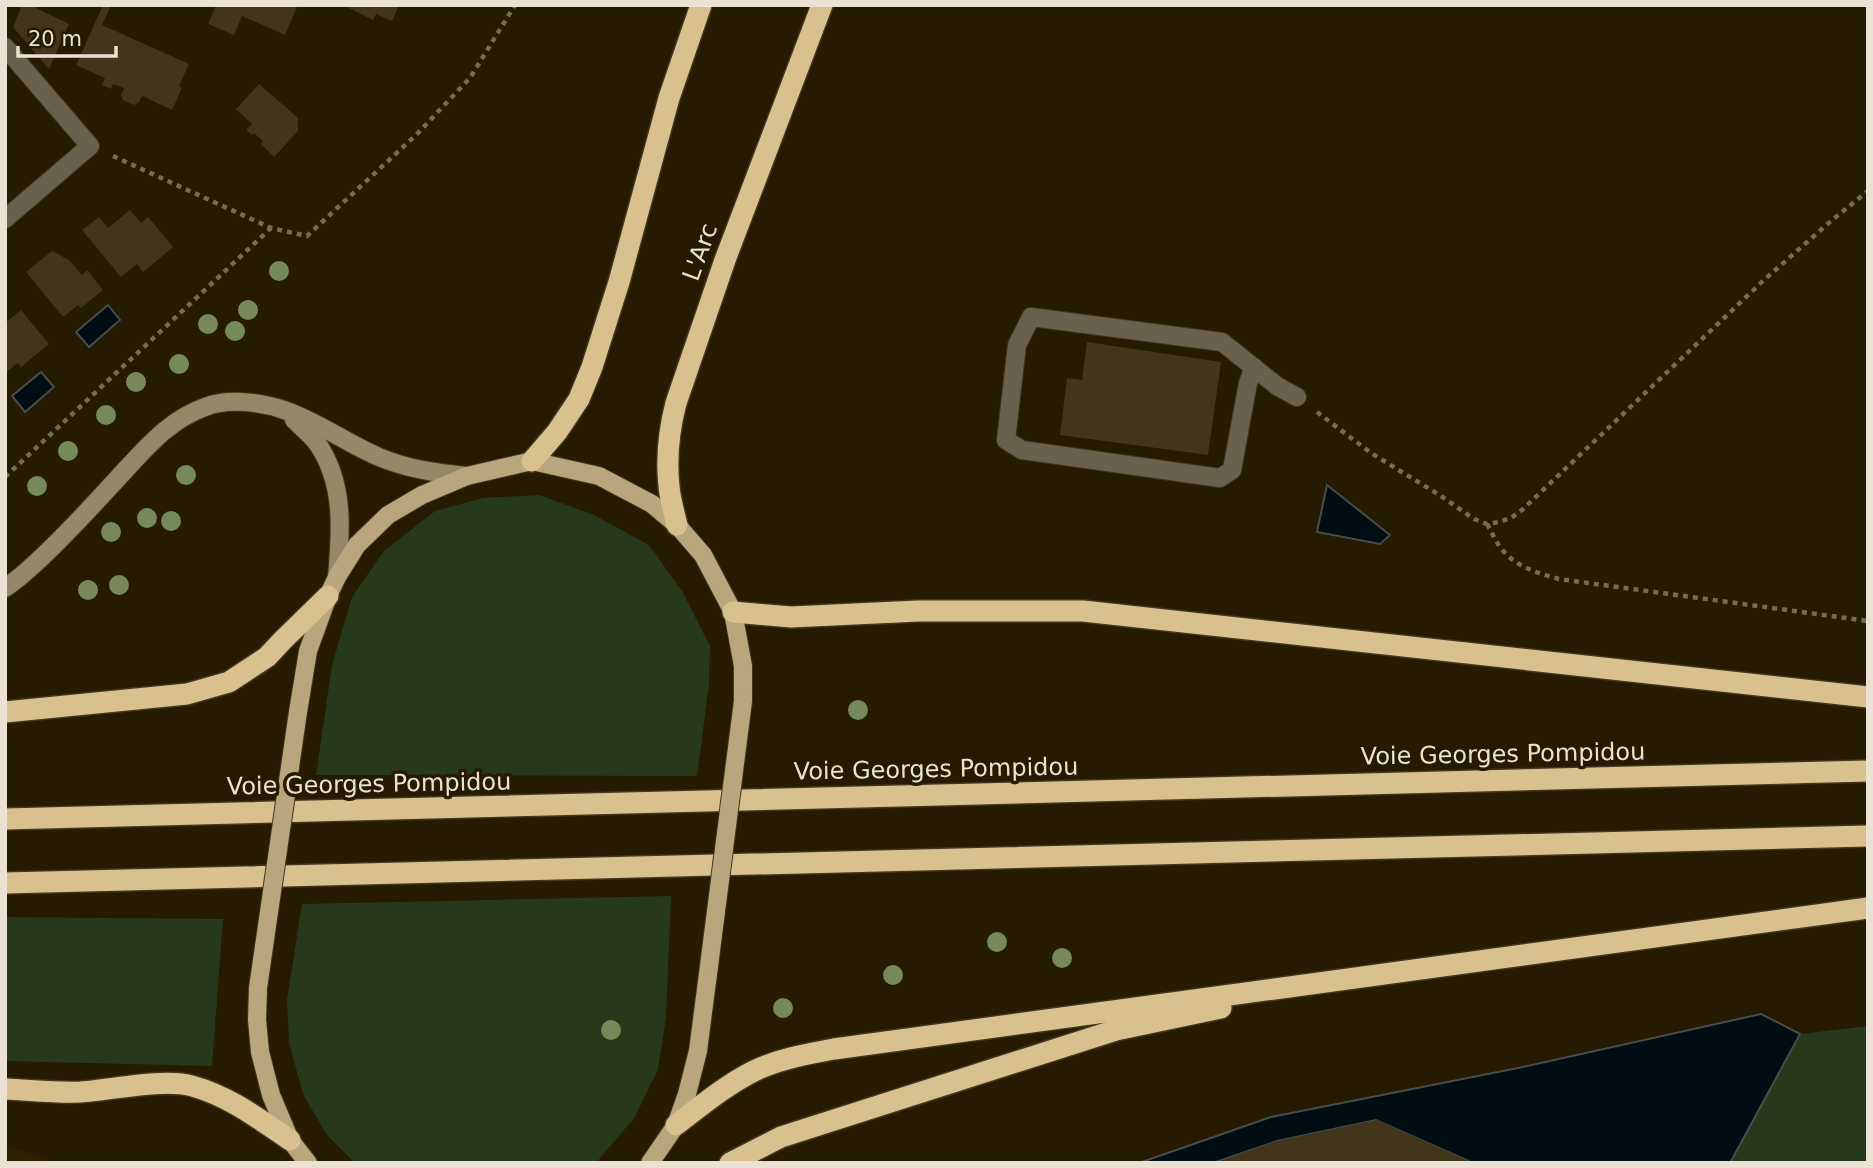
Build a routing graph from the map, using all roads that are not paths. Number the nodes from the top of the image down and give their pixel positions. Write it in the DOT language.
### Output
graph roads {
  1 [pos="701,5"];
  2 [pos="822,5"];
  3 [pos="5,47"];
  4 [pos="5,219"];
  5 [pos="1254,367"];
  6 [pos="1297,397"];
  7 [pos="284,410"];
  8 [pos="532,461"];
  9 [pos="467,476"];
  10 [pos="677,525"];
  11 [pos="337,577"];
  12 [pos="5,588"];
  13 [pos="328,596"];
  14 [pos="733,612"];
  15 [pos="1868,697"];
  16 [pos="5,712"];
  17 [pos="1868,771"];
  18 [pos="5,819"];
  19 [pos="1868,835"];
  20 [pos="5,883"];
  21 [pos="1868,908"];
  22 [pos="1399,971"];
  23 [pos="5,1089"];
  24 [pos="676,1125"];
  25 [pos="290,1140"];
  26 [pos="308,1163"];
  27 [pos="650,1163"];
  28 [pos="730,1163"];
  1 -- 8 [label="highway"];
  2 -- 10 [label="highway, L'Arc"];
  3 -- 4 [label="street"];
  5 -- 5 [label="street"];
  5 -- 6 [label="street"];
  7 -- 9 [label="main road"];
  7 -- 11 [label="main road"];
  7 -- 12 [label="main road"];
  8 -- 9 [label="main road"];
  8 -- 10 [label="main road"];
  9 -- 11 [label="main road"];
  10 -- 14 [label="main road"];
  11 -- 13 [label="main road"];
  13 -- 16 [label="highway"];
  13 -- 25 [label="main road, bridge"];
  14 -- 15 [label="highway"];
  14 -- 24 [label="main road, bridge"];
  17 -- 18 [label="highway, Voie Georges Pompidou"];
  19 -- 20 [label="highway"];
  21 -- 22 [label="highway"];
  22 -- 24 [label="highway"];
  22 -- 28 [label="highway"];
  23 -- 25 [label="highway"];
  24 -- 27 [label="main road"];
  25 -- 26 [label="main road"];
}
